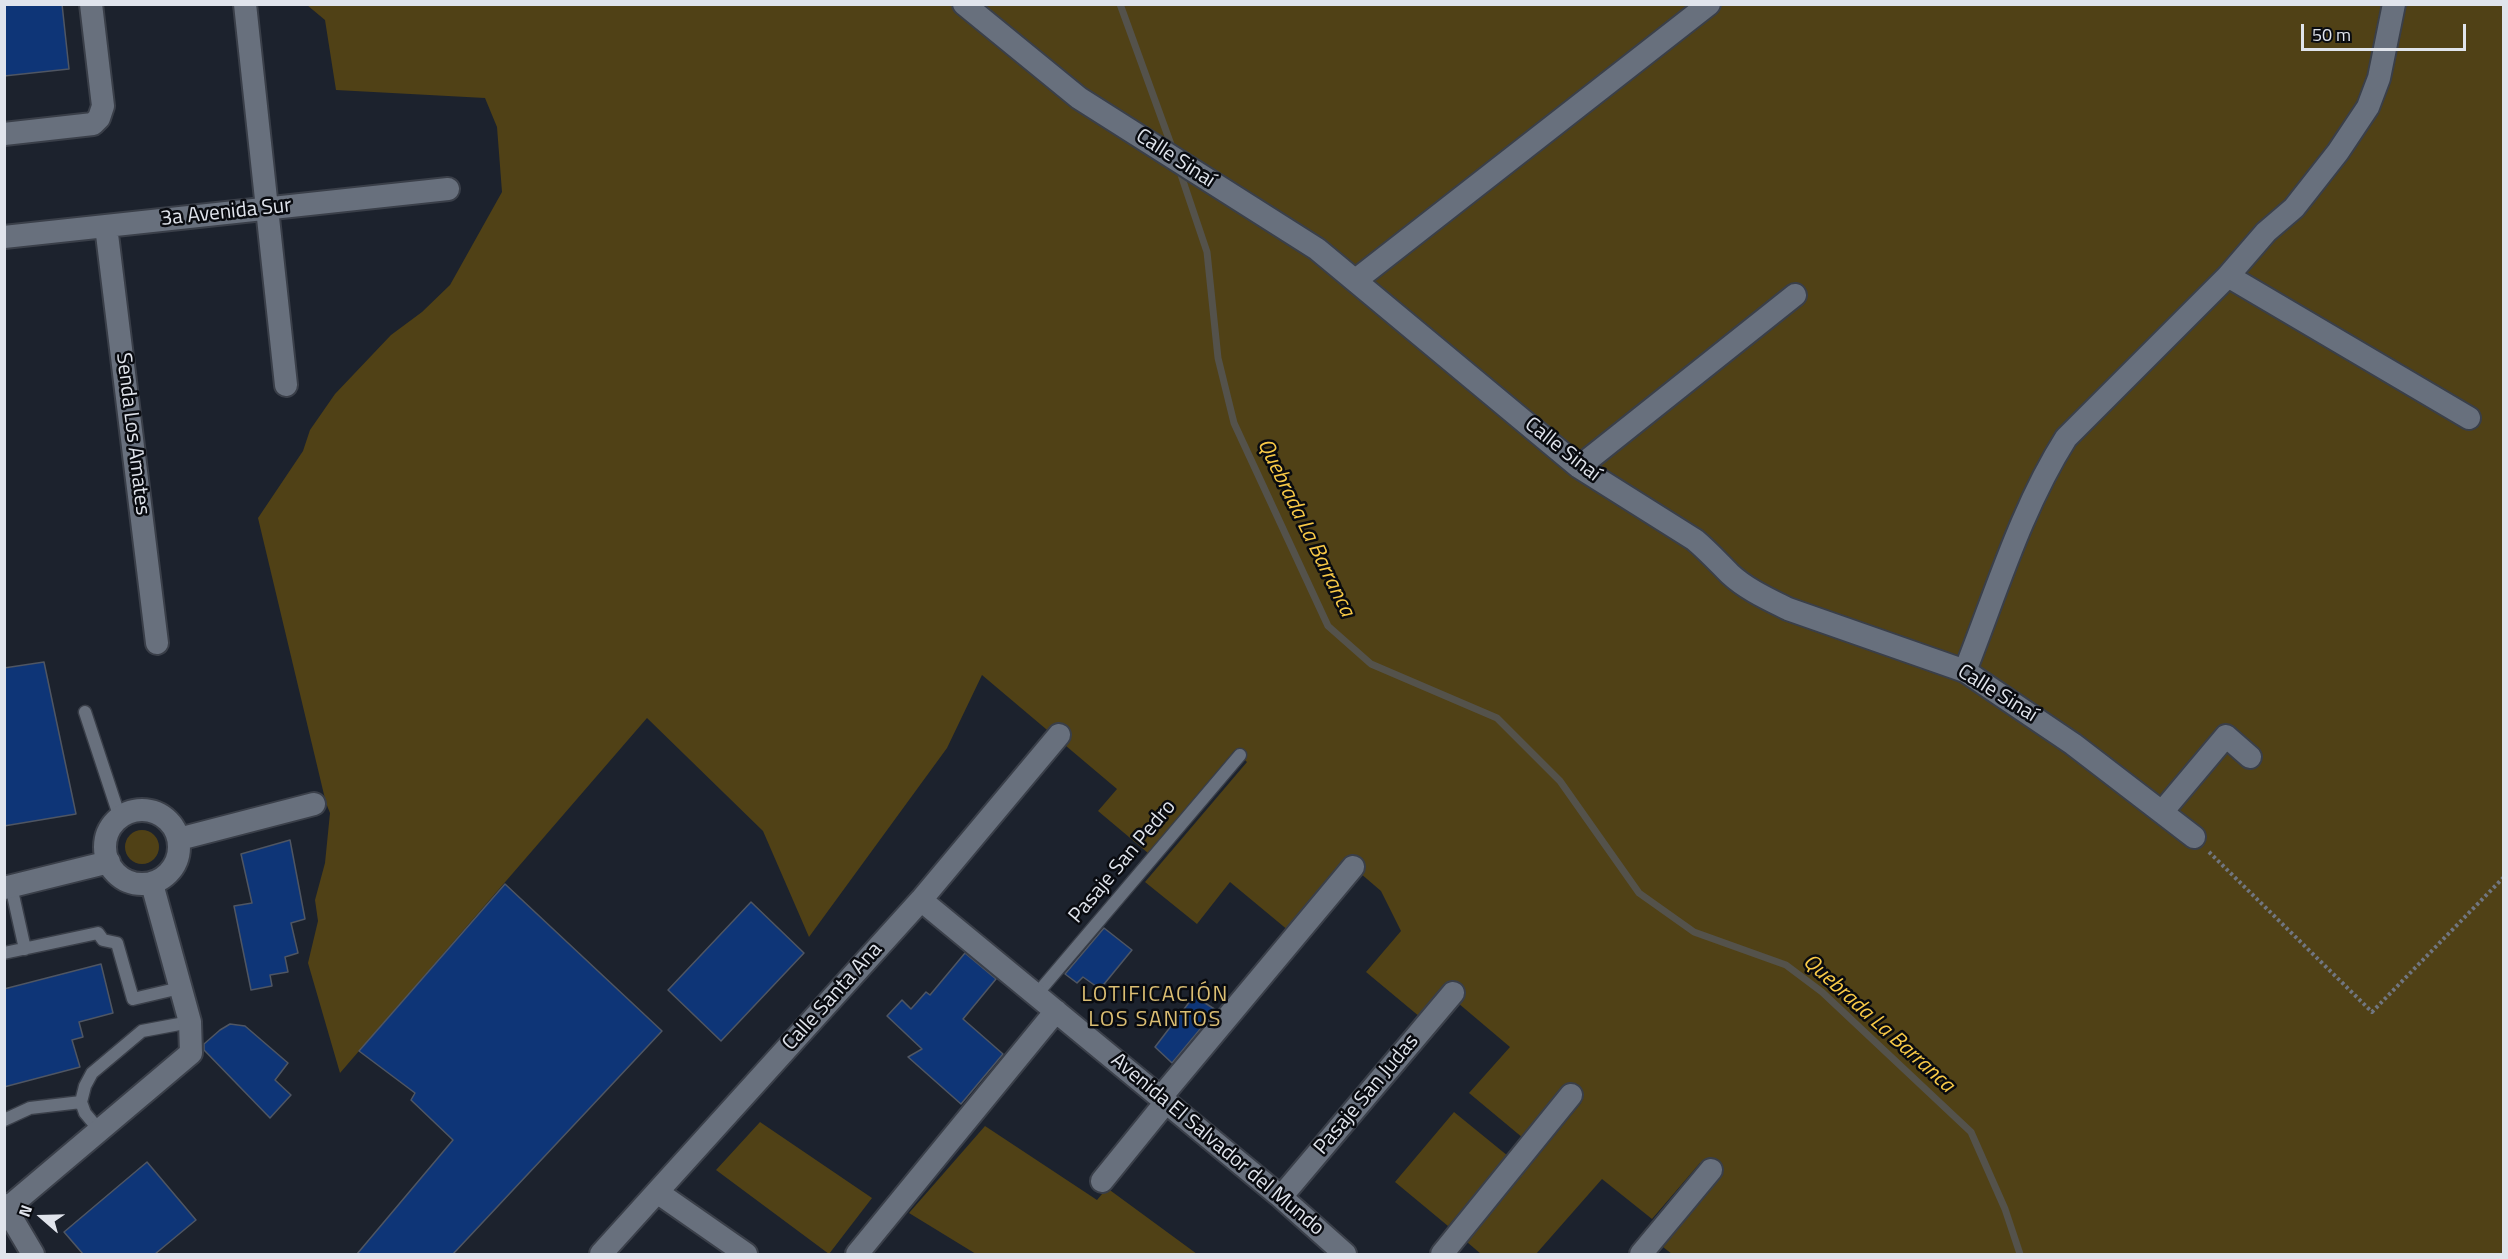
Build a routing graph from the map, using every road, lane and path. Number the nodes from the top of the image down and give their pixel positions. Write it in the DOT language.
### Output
graph roads {
  1 [pos="91,4"];
  2 [pos="244,4"];
  3 [pos="964,4"];
  4 [pos="1709,4"];
  5 [pos="2394,4"];
  6 [pos="4,134"];
  7 [pos="448,189"];
  8 [pos="267,209"];
  9 [pos="106,226"];
  10 [pos="4,237"];
  11 [pos="2228,276"];
  12 [pos="1356,280"];
  13 [pos="1794,295"];
  14 [pos="286,385"];
  15 [pos="2469,418"];
  16 [pos="1579,467"];
  17 [pos="158,643"];
  18 [pos="1965,671"];
  19 [pos="85,712"];
  20 [pos="1059,735"];
  21 [pos="1240,755"];
  22 [pos="2250,757"];
  23 [pos="314,804"];
  24 [pos="2162,812"];
  25 [pos="120,818"];
  26 [pos="2194,837"];
  27 [pos="179,839"];
  28 [pos="109,862"];
  29 [pos="1353,867"];
  30 [pos="2504,877"];
  31 [pos="152,884"];
  32 [pos="8,887"];
  33 [pos="921,900"];
  34 [pos="26,949"];
  35 [pos="4,953"];
  36 [pos="180,988"];
  37 [pos="1453,993"];
  38 [pos="1036,995"];
  39 [pos="1056,1011"];
  40 [pos="190,1022"];
  41 [pos="1571,1095"];
  42 [pos="1163,1100"];
  43 [pos="81,1102"];
  44 [pos="4,1120"];
  45 [pos="100,1131"];
  46 [pos="1711,1170"];
  47 [pos="1102,1181"];
  48 [pos="657,1192"];
  49 [pos="1281,1197"];
  50 [pos="5,1209"];
  51 [pos="33,1254"];
  52 [pos="601,1254"];
  53 [pos="746,1254"];
  54 [pos="857,1254"];
  55 [pos="1345,1254"];
  56 [pos="1442,1254"];
  57 [pos="1641,1254"];
  1 -- 6 [label="street"];
  2 -- 8 [label="street"];
  3 -- 12 [label="street, Calle Sinaí"];
  4 -- 12 [label="street"];
  5 -- 11 [label="street"];
  7 -- 8 [label="street, 3a Avenida Sur"];
  8 -- 9 [label="street, 3a Avenida Sur"];
  8 -- 14 [label="street"];
  9 -- 10 [label="street, 3a Avenida Sur"];
  9 -- 17 [label="street, Senda Los Amates"];
  11 -- 15 [label="street"];
  11 -- 18 [label="street"];
  12 -- 16 [label="street, Calle Sinaí"];
  13 -- 16 [label="street"];
  16 -- 18 [label="street, Calle Sinaí"];
  18 -- 24 [label="street, Calle Sinaí"];
  19 -- 25 [label="lane"];
  20 -- 33 [label="street, Calle Santa Ana"];
  21 -- 38 [label="lane, Pasaje San Pedro"];
  22 -- 24 [label="street"];
  23 -- 27 [label="street"];
  24 -- 26 [label="street, Calle Sinaí"];
  25 -- 27 [label="street"];
  25 -- 28 [label="street"];
  26 -- 30 [label="path"];
  27 -- 31 [label="street"];
  28 -- 31 [label="street"];
  28 -- 32 [label="street"];
  29 -- 42 [label="street"];
  31 -- 36 [label="street"];
  32 -- 34 [label="lane"];
  33 -- 38 [label="street, Avenida El Salvador del Mundo"];
  33 -- 48 [label="street, Calle Santa Ana"];
  34 -- 35 [label="lane"];
  34 -- 36 [label="lane"];
  36 -- 40 [label="street"];
  37 -- 49 [label="street, Pasaje San Judas"];
  38 -- 39 [label="street, Avenida El Salvador del Mundo"];
  39 -- 42 [label="street, Avenida El Salvador del Mundo"];
  39 -- 54 [label="street"];
  40 -- 43 [label="lane"];
  40 -- 45 [label="street"];
  41 -- 56 [label="street"];
  42 -- 47 [label="street"];
  42 -- 49 [label="street, Avenida El Salvador del Mundo"];
  43 -- 44 [label="lane"];
  43 -- 45 [label="lane"];
  45 -- 50 [label="street"];
  46 -- 57 [label="street"];
  48 -- 52 [label="street, Calle Santa Ana"];
  48 -- 53 [label="street"];
  49 -- 55 [label="street, Avenida El Salvador del Mundo"];
  50 -- 51 [label="street"];
}
